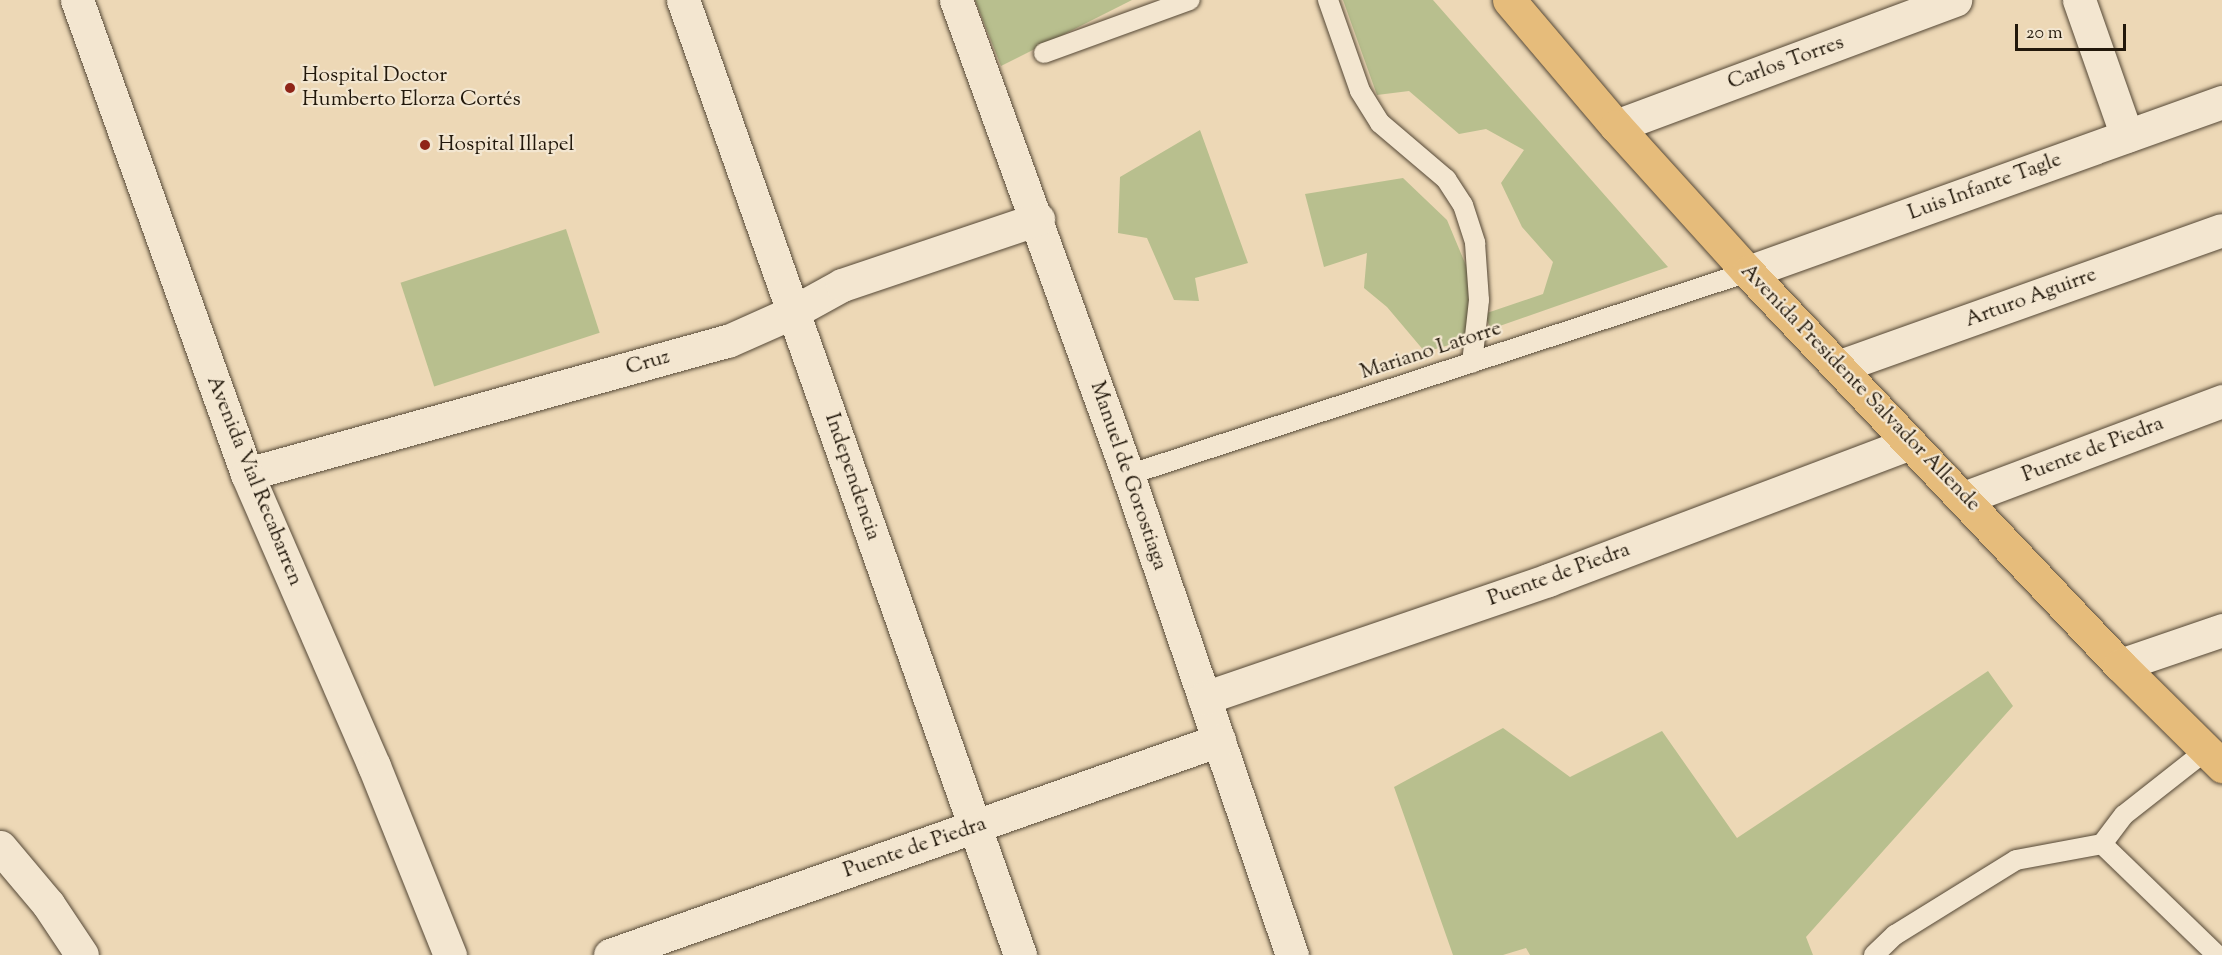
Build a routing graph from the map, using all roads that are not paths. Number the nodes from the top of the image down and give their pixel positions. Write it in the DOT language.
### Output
graph roads {
  1 [pos="77,0"];
  2 [pos="683,0"];
  3 [pos="956,0"];
  4 [pos="1190,0"];
  5 [pos="1328,0"];
  6 [pos="1509,0"];
  7 [pos="1955,0"];
  8 [pos="2079,0"];
  9 [pos="1044,53"];
  10 [pos="2222,102"];
  11 [pos="1616,126"];
  12 [pos="2127,136"];
  13 [pos="1038,219"];
  14 [pos="2222,230"];
  15 [pos="1748,272"];
  16 [pos="793,312"];
  17 [pos="1472,363"];
  18 [pos="1840,366"];
  19 [pos="2222,401"];
  20 [pos="1910,443"];
  21 [pos="247,474"];
  22 [pos="1128,475"];
  23 [pos="1964,498"];
  24 [pos="2222,630"];
  25 [pos="2120,665"];
  26 [pos="1204,698"];
  27 [pos="1219,740"];
  28 [pos="2215,758"];
  29 [pos="975,827"];
  30 [pos="2102,844"];
  31 [pos="0,847"];
  32 [pos="82,955"];
  33 [pos="450,955"];
  34 [pos="610,955"];
  35 [pos="1020,955"];
  36 [pos="1292,955"];
  37 [pos="1874,955"];
  38 [pos="2217,955"];
  1 -- 21 [label="street, Avenida Vial Recabarren"];
  2 -- 16 [label="street, Independencia"];
  3 -- 13 [label="street, Manuel de Gorostiaga"];
  4 -- 9 [label="lane"];
  5 -- 17 [label="lane"];
  6 -- 11 [label="main road, Avenida Presidente Salvador Allende"];
  7 -- 11 [label="street, Carlos Torres"];
  8 -- 12 [label="street"];
  10 -- 12 [label="street, Luis Infante Tagle"];
  11 -- 15 [label="main road, Avenida Presidente Salvador Allende"];
  12 -- 15 [label="street, Luis Infante Tagle"];
  13 -- 16 [label="street, Cruz"];
  13 -- 22 [label="street, Manuel de Gorostiaga"];
  14 -- 18 [label="street, Arturo Aguirre"];
  15 -- 17 [label="lane, Mariano Latorre"];
  15 -- 18 [label="main road, Avenida Presidente Salvador Allende"];
  16 -- 21 [label="street, Cruz"];
  16 -- 29 [label="street, Independencia"];
  17 -- 22 [label="lane, Mariano Latorre"];
  18 -- 20 [label="main road, Avenida Presidente Salvador Allende"];
  19 -- 23 [label="street, Puente de Piedra"];
  20 -- 23 [label="main road, Avenida Presidente Salvador Allende"];
  20 -- 26 [label="street, Puente de Piedra"];
  21 -- 33 [label="street, Avenida Vial Recabarren"];
  22 -- 26 [label="street, Manuel de Gorostiaga"];
  23 -- 25 [label="main road, Avenida Presidente Salvador Allende"];
  24 -- 25 [label="street"];
  25 -- 28 [label="main road, Avenida Presidente Salvador Allende"];
  26 -- 27 [label="street, Manuel de Gorostiaga"];
  27 -- 29 [label="street, Puente de Piedra"];
  27 -- 36 [label="street, Manuel de Gorostiaga"];
  28 -- 30 [label="lane"];
  29 -- 34 [label="street, Puente de Piedra"];
  29 -- 35 [label="street, Independencia"];
  30 -- 37 [label="lane"];
  30 -- 38 [label="lane"];
  31 -- 32 [label="street"];
}
